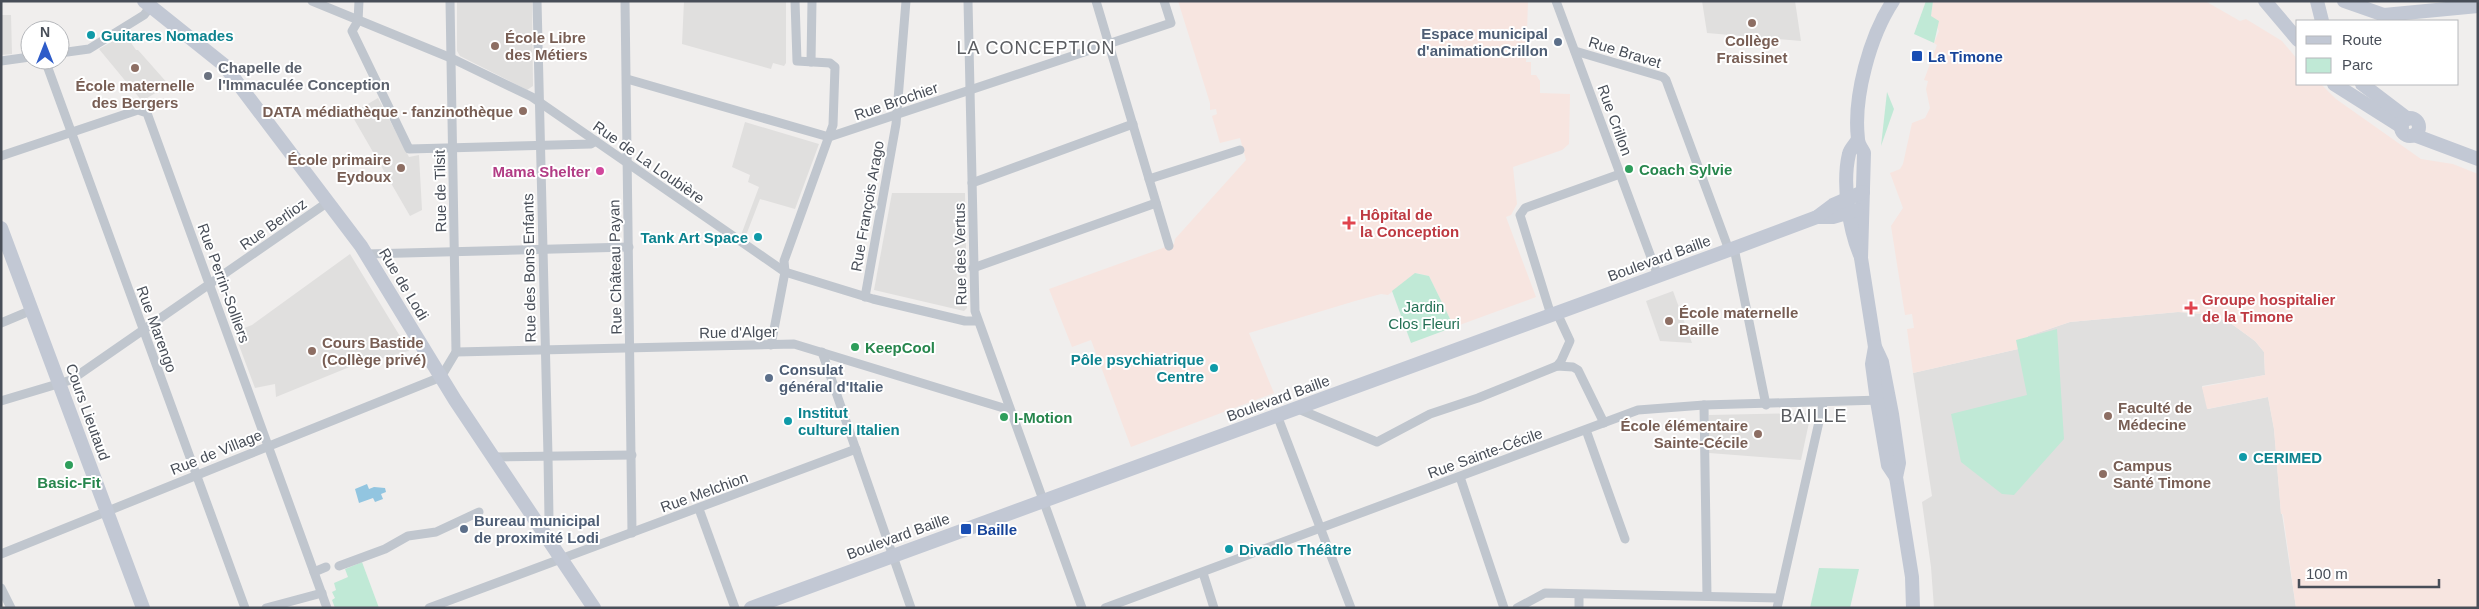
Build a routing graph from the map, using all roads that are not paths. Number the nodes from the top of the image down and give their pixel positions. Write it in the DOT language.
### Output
graph roads {
  1 [pos="312,1"];
  2 [pos="359,1"];
  3 [pos="450,1"];
  4 [pos="537,1"];
  5 [pos="625,1"];
  6 [pos="795,1"];
  7 [pos="812,1"];
  8 [pos="906,1"];
  9 [pos="968,1"];
  10 [pos="1096,1"];
  11 [pos="1164,1"];
  12 [pos="1556,1"];
  13 [pos="1893,1"];
  14 [pos="2265,1"];
  15 [pos="2317,1"];
  16 [pos="2344,1"];
  17 [pos="148,4"];
  18 [pos="2478,6"];
  19 [pos="2322,20"];
  20 [pos="358,21"];
  21 [pos="2296,38"];
  22 [pos="1108,43"];
  23 [pos="1575,51"];
  24 [pos="70,52"];
  25 [pos="20,58"];
  26 [pos="451,58"];
  27 [pos="1,61"];
  28 [pos="811,62"];
  29 [pos="49,70"];
  30 [pos="627,79"];
  31 [pos="2336,85"];
  32 [pos="2363,85"];
  33 [pos="970,90"];
  34 [pos="539,102"];
  35 [pos="897,115"];
  36 [pos="2405,123"];
  37 [pos="1133,124"];
  38 [pos="71,133"];
  39 [pos="829,137"];
  40 [pos="596,141"];
  41 [pos="1858,141"];
  42 [pos="540,144"];
  43 [pos="453,147"];
  44 [pos="1240,150"];
  45 [pos="1,156"];
  46 [pos="2478,159"];
  47 [pos="627,164"];
  48 [pos="1620,174"];
  49 [pos="1149,179"];
  50 [pos="972,183"];
  51 [pos="328,202"];
  52 [pos="1156,203"];
  53 [pos="1853,207"];
  54 [pos="1,228"];
  55 [pos="1169,246"];
  56 [pos="629,247"];
  57 [pos="543,248"];
  58 [pos="1731,249"];
  59 [pos="455,251"];
  60 [pos="366,254"];
  61 [pos="6,257"];
  62 [pos="973,268"];
  63 [pos="785,272"];
  64 [pos="1658,276"];
  65 [pos="210,284"];
  66 [pos="865,297"];
  67 [pos="32,310"];
  68 [pos="1554,314"];
  69 [pos="977,321"];
  70 [pos="1,323"];
  71 [pos="143,331"];
  72 [pos="771,345"];
  73 [pos="630,348"];
  74 [pos="545,350"];
  75 [pos="456,352"];
  76 [pos="822,352"];
  77 [pos="1557,366"];
  78 [pos="441,376"];
  79 [pos="60,383"];
  80 [pos="1883,400"];
  81 [pos="1,401"];
  82 [pos="1823,404"];
  83 [pos="1704,405"];
  84 [pos="1766,405"];
  85 [pos="1010,410"];
  86 [pos="1306,412"];
  87 [pos="1277,415"];
  88 [pos="1604,423"];
  89 [pos="1586,430"];
  90 [pos="268,446"];
  91 [pos="856,449"];
  92 [pos="632,455"];
  93 [pos="548,456"];
  94 [pos="494,457"];
  95 [pos="196,475"];
  96 [pos="1460,478"];
  97 [pos="1043,501"];
  98 [pos="699,509"];
  99 [pos="107,510"];
  100 [pos="479,512"];
  101 [pos="1321,529"];
  102 [pos="542,532"];
  103 [pos="632,533"];
  104 [pos="1625,539"];
  105 [pos="1,554"];
  106 [pos="892,556"];
  107 [pos="560,559"];
  108 [pos="339,566"];
  109 [pos="326,567"];
  110 [pos="314,572"];
  111 [pos="1203,572"];
  112 [pos="1,588"];
  113 [pos="322,593"];
  114 [pos="1579,595"];
  115 [pos="1707,596"];
  116 [pos="1779,598"];
  117 [pos="11,608"];
  118 [pos="144,608"];
  119 [pos="244,608"];
  120 [pos="266,608"];
  121 [pos="327,608"];
  122 [pos="430,608"];
  123 [pos="594,608"];
  124 [pos="735,608"];
  125 [pos="751,608"];
  126 [pos="911,608"];
  127 [pos="1082,608"];
  128 [pos="1105,608"];
  129 [pos="1214,608"];
  130 [pos="1351,608"];
  131 [pos="1504,608"];
  132 [pos="1517,608"];
  133 [pos="1579,608"];
  134 [pos="1777,608"];
  135 [pos="1913,608"];
  1 -- 20 [label="street, Rue de La Loubière"];
  2 -- 20 [label="street"];
  3 -- 26 [label="street, Rue de Tilsit"];
  4 -- 34 [label="street, Rue des Bons Enfants"];
  5 -- 30 [label="street, Rue Château Payan"];
  6 -- 28 [label="street"];
  7 -- 28 [label="street"];
  8 -- 35 [label="street, Rue François Arago"];
  9 -- 33 [label="street, Rue des Vertus"];
  10 -- 22 [label="street"];
  11 -- 22 [label="street, Rue Brochier"];
  12 -- 23 [label="street, Rue Crillon"];
  13 -- 41 [label="main road"];
  14 -- 21 [label="main road"];
  15 -- 19 [label="main road"];
  16 -- 18 [label="main road"];
  17 -- 24 [label="street"];
  17 -- 51 [label="main road, Rue de Lodi"];
  20 -- 26 [label="street, Rue de La Loubière"];
  20 -- 43 [label="street"];
  22 -- 33 [label="street, Rue Brochier"];
  22 -- 37 [label="street"];
  23 -- 48 [label="street, Rue Crillon"];
  23 -- 58 [label="street, Rue Bravet"];
  25 -- 27 [label="street"];
  26 -- 34 [label="street, Rue de La Loubière"];
  26 -- 43 [label="street, Rue de Tilsit"];
  28 -- 39 [label="street"];
  29 -- 38 [label="street, Rue Marengo"];
  30 -- 39 [label="street"];
  30 -- 47 [label="street, Rue Château Payan"];
  31 -- 36 [label="main road"];
  32 -- 36 [label="main road"];
  33 -- 35 [label="street, Rue Brochier"];
  33 -- 50 [label="street, Rue des Vertus"];
  34 -- 40 [label="street, Rue de La Loubière"];
  34 -- 42 [label="street, Rue des Bons Enfants"];
  35 -- 39 [label="street, Rue Brochier"];
  35 -- 66 [label="street, Rue François Arago"];
  36 -- 46 [label="main road"];
  37 -- 49 [label="street"];
  37 -- 50 [label="street"];
  38 -- 45 [label="street, Rue Perrin-Solliers"];
  38 -- 65 [label="street, Rue Perrin-Solliers"];
  38 -- 71 [label="street, Rue Marengo"];
  39 -- 63 [label="street"];
  40 -- 42 [label="street"];
  40 -- 47 [label="street, Rue de La Loubière"];
  41 -- 53 [label="main road"];
  41 -- 53 [label="main road, Boulevard Baille"];
  42 -- 43 [label="street"];
  42 -- 57 [label="street, Rue des Bons Enfants"];
  43 -- 59 [label="street, Rue de Tilsit"];
  44 -- 49 [label="street"];
  47 -- 56 [label="street, Rue Château Payan"];
  47 -- 63 [label="street, Rue de La Loubière"];
  48 -- 64 [label="street, Rue Crillon"];
  48 -- 68 [label="street"];
  49 -- 52 [label="street"];
  50 -- 62 [label="street, Rue des Vertus"];
  51 -- 60 [label="main road, Rue de Lodi"];
  51 -- 65 [label="street, Rue Berlioz"];
  52 -- 55 [label="street"];
  52 -- 62 [label="street"];
  53 -- 58 [label="main road, Boulevard Baille"];
  53 -- 80 [label="main road"];
  54 -- 61 [label="main road, Cours Lieutaud"];
  56 -- 57 [label="street"];
  56 -- 73 [label="street, Rue Château Payan"];
  57 -- 59 [label="street"];
  57 -- 74 [label="street, Rue des Bons Enfants"];
  58 -- 64 [label="main road, Boulevard Baille"];
  58 -- 84 [label="street"];
  59 -- 60 [label="street"];
  59 -- 75 [label="street, Rue de Tilsit"];
  60 -- 78 [label="main road, Rue de Lodi"];
  61 -- 67 [label="main road, Cours Lieutaud"];
  62 -- 69 [label="street, Rue des Vertus"];
  63 -- 66 [label="street, Rue de La Loubière"];
  63 -- 72 [label="street"];
  64 -- 68 [label="main road, Boulevard Baille"];
  65 -- 71 [label="street, Rue Berlioz"];
  65 -- 90 [label="street, Rue Perrin-Solliers"];
  66 -- 69 [label="street, Rue de La Loubière"];
  67 -- 70 [label="street"];
  67 -- 79 [label="main road, Cours Lieutaud"];
  68 -- 77 [label="street"];
  68 -- 86 [label="main road, Boulevard Baille"];
  69 -- 85 [label="street, Rue des Vertus"];
  71 -- 79 [label="street, Rue Berlioz"];
  71 -- 95 [label="street, Rue Marengo"];
  72 -- 73 [label="street, Rue d'Alger"];
  72 -- 76 [label="street, Rue d'Alger"];
  73 -- 74 [label="street, Rue d'Alger"];
  73 -- 92 [label="street, Rue Château Payan"];
  74 -- 75 [label="street, Rue d'Alger"];
  74 -- 93 [label="street, Rue des Bons Enfants"];
  75 -- 78 [label="street"];
  76 -- 85 [label="street, Rue d'Alger"];
  76 -- 91 [label="street"];
  77 -- 86 [label="street"];
  77 -- 88 [label="street"];
  78 -- 90 [label="street, Rue de Village"];
  78 -- 94 [label="main road, Rue de Lodi"];
  79 -- 81 [label="street, Rue Berlioz"];
  79 -- 99 [label="main road, Cours Lieutaud"];
  80 -- 82 [label="street, Rue Sainte-Cécile"];
  80 -- 135 [label="main road"];
  82 -- 84 [label="street, Rue Sainte-Cécile"];
  82 -- 116 [label="street"];
  83 -- 84 [label="street, Rue Sainte-Cécile"];
  83 -- 88 [label="street, Rue Sainte-Cécile"];
  83 -- 115 [label="street"];
  85 -- 97 [label="street, Rue des Vertus"];
  86 -- 87 [label="main road, Boulevard Baille"];
  87 -- 97 [label="main road, Boulevard Baille"];
  87 -- 101 [label="street"];
  88 -- 89 [label="street, Rue Sainte-Cécile"];
  89 -- 96 [label="street, Rue Sainte-Cécile"];
  89 -- 104 [label="street"];
  90 -- 95 [label="street, Rue de Village"];
  90 -- 110 [label="street, Rue Perrin-Solliers"];
  91 -- 98 [label="street, Rue Melchion"];
  91 -- 106 [label="street"];
  92 -- 93 [label="street"];
  92 -- 103 [label="street, Rue Château Payan"];
  93 -- 94 [label="street"];
  93 -- 102 [label="street, Rue des Bons Enfants"];
  94 -- 102 [label="main road, Rue de Lodi"];
  95 -- 99 [label="street, Rue de Village"];
  95 -- 119 [label="street, Rue Marengo"];
  96 -- 101 [label="street, Rue Sainte-Cécile"];
  96 -- 131 [label="street"];
  97 -- 106 [label="main road, Boulevard Baille"];
  97 -- 127 [label="street, Rue des Vertus"];
  98 -- 103 [label="street, Rue Melchion"];
  98 -- 124 [label="street"];
  99 -- 105 [label="street, Rue de Village"];
  99 -- 118 [label="main road, Cours Lieutaud"];
  100 -- 108 [label="street"];
  101 -- 111 [label="street, Rue Sainte-Cécile"];
  101 -- 130 [label="street"];
  102 -- 107 [label="main road, Rue de Lodi"];
  103 -- 107 [label="street, Rue Melchion"];
  106 -- 125 [label="main road, Boulevard Baille"];
  106 -- 126 [label="street"];
  107 -- 122 [label="street, Rue Melchion"];
  107 -- 123 [label="main road, Rue de Lodi"];
  109 -- 110 [label="street"];
  110 -- 113 [label="street, Rue Perrin-Solliers"];
  111 -- 128 [label="street, Rue Sainte-Cécile"];
  111 -- 129 [label="street"];
  112 -- 117 [label="street"];
  113 -- 120 [label="street"];
  113 -- 121 [label="street, Rue Perrin-Solliers"];
  114 -- 115 [label="street"];
  114 -- 132 [label="street"];
  114 -- 133 [label="street"];
  115 -- 116 [label="street"];
  116 -- 134 [label="street"];
}
